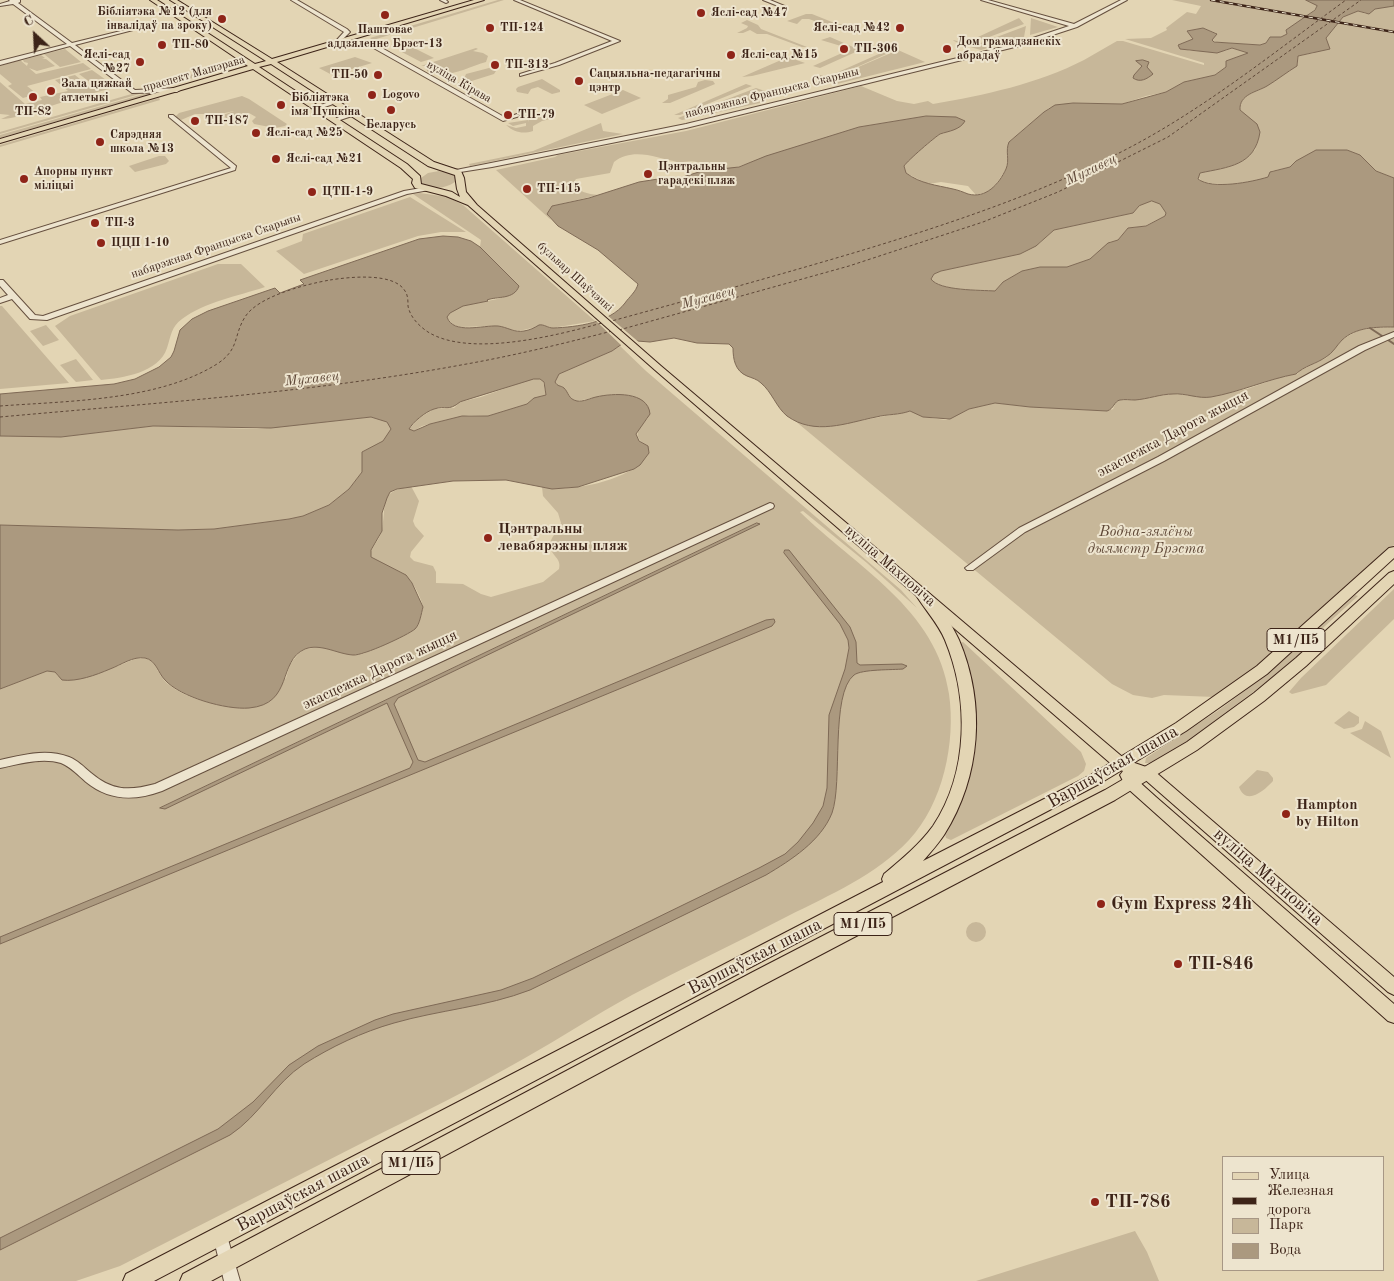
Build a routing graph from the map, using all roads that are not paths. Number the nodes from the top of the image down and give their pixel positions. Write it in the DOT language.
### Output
graph roads {
  1 [pos="21,0"];
  2 [pos="153,0"];
  3 [pos="173,0"];
  4 [pos="293,0"];
  5 [pos="482,0"];
  6 [pos="516,0"];
  7 [pos="765,0"];
  8 [pos="983,0"];
  9 [pos="1125,0"];
  10 [pos="12,1"];
  11 [pos="0,5"];
  12 [pos="785,7"];
  13 [pos="185,8"];
  14 [pos="171,11"];
  15 [pos="1074,26"];
  16 [pos="135,28"];
  17 [pos="70,44"];
  18 [pos="336,44"];
  19 [pos="0,62"];
  20 [pos="273,62"];
  21 [pos="254,67"];
  22 [pos="522,74"];
  23 [pos="177,90"];
  24 [pos="334,102"];
  25 [pos="316,108"];
  26 [pos="353,114"];
  27 [pos="171,116"];
  28 [pos="517,116"];
  29 [pos="334,120"];
  30 [pos="0,142"];
  31 [pos="473,169"];
  32 [pos="450,170"];
  33 [pos="417,180"];
  34 [pos="461,180"];
  35 [pos="430,190"];
  36 [pos="406,192"];
  37 [pos="474,207"];
  38 [pos="0,242"];
  39 [pos="0,282"];
  40 [pos="13,296"];
  41 [pos="0,301"];
  42 [pos="1394,334"];
  43 [pos="658,368"];
  44 [pos="770,506"];
  45 [pos="1394,550"];
  46 [pos="970,568"];
  47 [pos="1374,569"];
  48 [pos="1393,577"];
  49 [pos="1352,590"];
  50 [pos="923,595"];
  51 [pos="1369,599"];
  52 [pos="0,764"];
  53 [pos="1121,764"];
  54 [pos="1147,774"];
  55 [pos="1131,783"];
  56 [pos="829,919"];
  57 [pos="839,937"];
  58 [pos="1394,987"];
  59 [pos="1394,1015"];
  60 [pos="220,1236"];
  61 [pos="229,1271"];
  62 [pos="133,1281"];
  63 [pos="190,1281"];
  1 -- 10 [label="street"];
  2 -- 14 [label="main road, бульвар Шаўчэнкі"];
  3 -- 13 [label="main road, бульвар Шаўчэнкі"];
  4 -- 18 [label="street"];
  5 -- 18 [label="main road, праспект Машэрава"];
  6 -- 22 [label="street"];
  7 -- 12 [label="street"];
  8 -- 15 [label="street"];
  9 -- 15 [label="street, набярэжная Францыска Скарыны"];
  10 -- 11 [label="street"];
  10 -- 17 [label="street"];
  13 -- 14 [label="main road"];
  13 -- 20 [label="main road, бульвар Шаўчэнкі"];
  14 -- 21 [label="main road, бульвар Шаўчэнкі"];
  15 -- 31 [label="street, набярэжная Францыска Скарыны"];
  16 -- 17 [label="street"];
  17 -- 19 [label="street"];
  17 -- 23 [label="street"];
  18 -- 20 [label="main road, праспект Машэрава"];
  18 -- 28 [label="street, вуліца Кірава"];
  20 -- 21 [label="main road, праспект Машэрава"];
  20 -- 24 [label="main road, бульвар Шаўчэнкі"];
  21 -- 23 [label="main road, праспект Машэрава"];
  21 -- 25 [label="main road, бульвар Шаўчэнкі"];
  23 -- 30 [label="main road, праспект Машэрава"];
  24 -- 25 [label="street"];
  24 -- 26 [label="main road, бульвар Шаўчэнкі"];
  25 -- 29 [label="main road, бульвар Шаўчэнкі"];
  26 -- 29 [label="street"];
  26 -- 32 [label="main road, бульвар Шаўчэнкі"];
  27 -- 38 [label="street"];
  29 -- 33 [label="main road, бульвар Шаўчэнкі"];
  31 -- 32 [label="street, набярэжная Францыска Скарыны"];
  31 -- 34 [label="street, набярэжная Францыска Скарыны"];
  32 -- 33 [label="main road"];
  32 -- 34 [label="main road, бульвар Шаўчэнкі"];
  33 -- 35 [label="main road, бульвар Шаўчэнкі"];
  33 -- 36 [label="street, набярэжная Францыска Скарыны"];
  34 -- 35 [label="main road"];
  34 -- 37 [label="main road, бульвар Шаўчэнкі"];
  35 -- 36 [label="street, набярэжная Францыска Скарыны"];
  35 -- 37 [label="main road, бульвар Шаўчэнкі"];
  36 -- 40 [label="street, набярэжная Францыска Скарыны"];
  37 -- 43 [label="main road, бульвар Шаўчэнкі"];
  39 -- 40 [label="street"];
  40 -- 41 [label="street"];
  42 -- 46 [label="street, экасцежка Дарога жыцця"];
  43 -- 50 [label="main road, вуліца Махновіча"];
  44 -- 52 [label="street, экасцежка Дарога жыцця"];
  45 -- 47 [label="highway, Варшаўская шаша / М1/П5"];
  47 -- 48 [label="highway"];
  47 -- 49 [label="highway, Варшаўская шаша / М1/П5"];
  48 -- 51 [label="highway, Варшаўская шаша / М1/П5"];
  49 -- 51 [label="highway"];
  49 -- 53 [label="highway, Варшаўская шаша / М1/П5"];
  50 -- 53 [label="main road, вуліца Махновіча"];
  50 -- 56 [label="highway"];
  51 -- 54 [label="highway, Варшаўская шаша / М1/П5"];
  53 -- 54 [label="main road, вуліца Махновіча"];
  53 -- 55 [label="main road, вуліца Махновіча"];
  53 -- 56 [label="highway, Варшаўская шаша / М1/П5"];
  54 -- 55 [label="highway, Варшаўская шаша / М1/П5"];
  54 -- 58 [label="main road, вуліца Махновіча"];
  55 -- 57 [label="highway, Варшаўская шаша / М1/П5"];
  55 -- 59 [label="main road, вуліца Махновіча"];
  56 -- 57 [label="highway"];
  56 -- 60 [label="highway, Варшаўская шаша / М1/П5"];
  57 -- 61 [label="highway, Варшаўская шаша / М1/П5"];
  60 -- 61 [label="street"];
  60 -- 62 [label="highway, Варшаўская шаша / М1/П5"];
  61 -- 63 [label="highway, Варшаўская шаша / М1/П5"];
}
